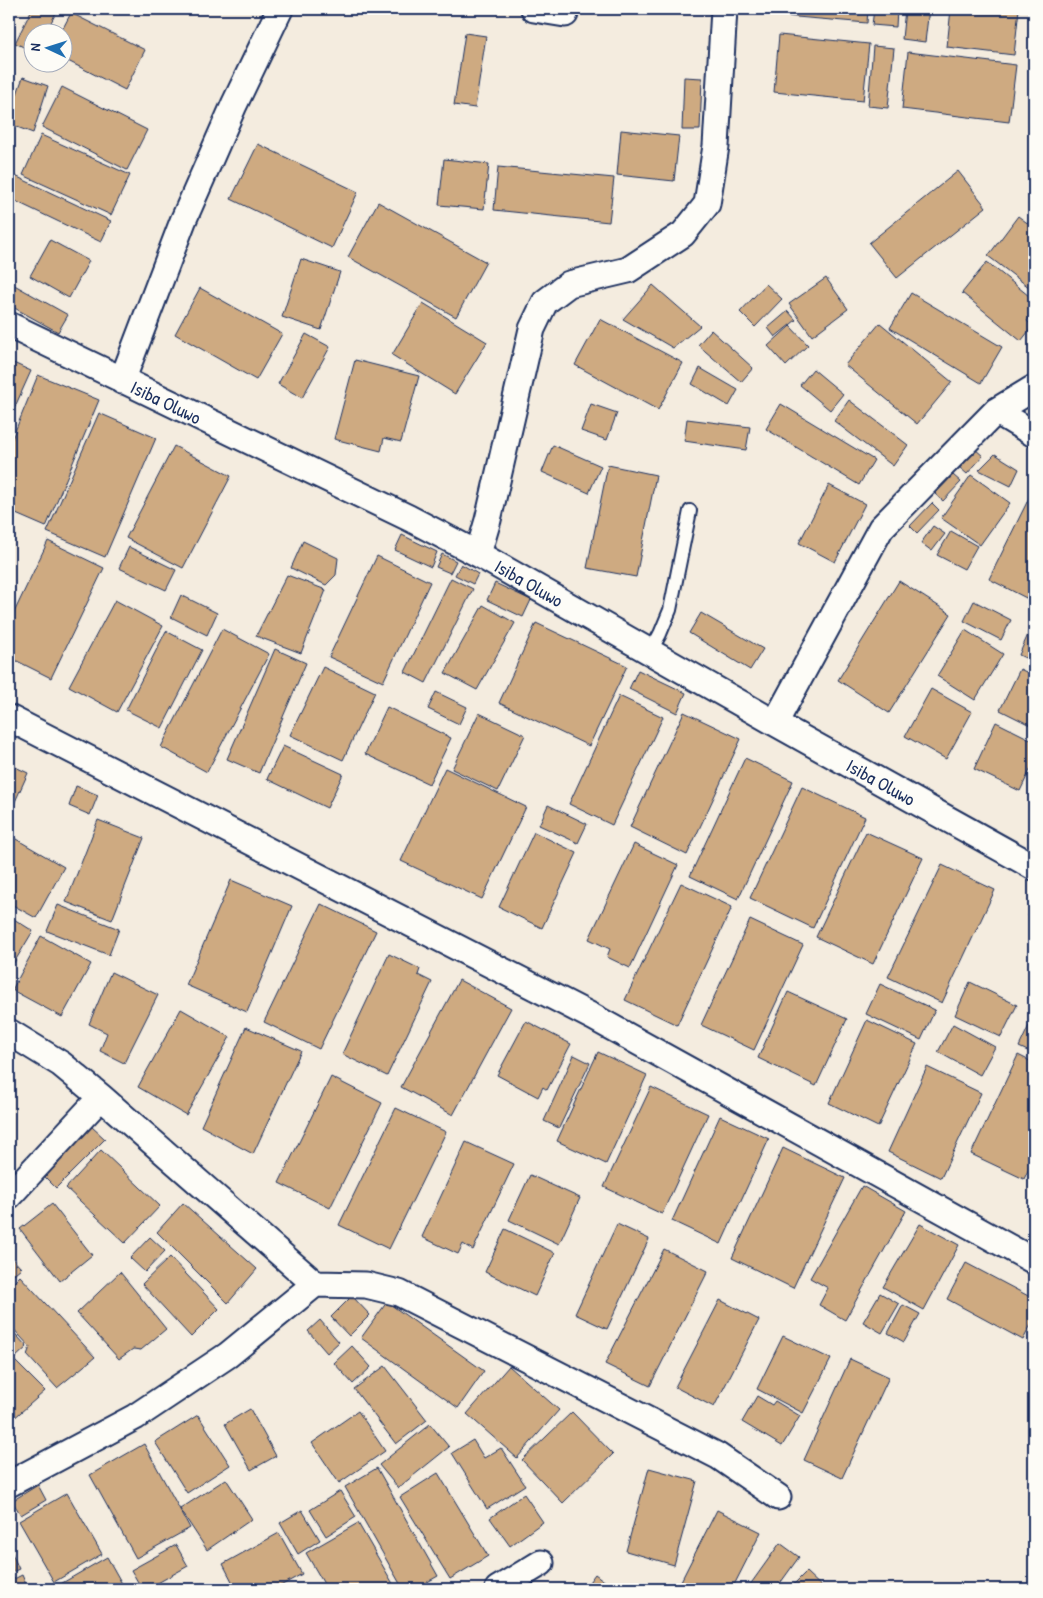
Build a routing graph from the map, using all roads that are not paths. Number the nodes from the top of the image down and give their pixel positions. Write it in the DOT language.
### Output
graph roads {
  1 [pos="280,9"];
  2 [pos="534,9"];
  3 [pos="724,9"];
  4 [pos="566,14"];
  5 [pos="9,325"];
  6 [pos="122,381"];
  7 [pos="1034,388"];
  8 [pos="996,411"];
  9 [pos="1034,434"];
  10 [pos="690,510"];
  11 [pos="478,554"];
  12 [pos="650,652"];
  13 [pos="9,718"];
  14 [pos="775,723"];
  15 [pos="1034,867"];
  16 [pos="9,1032"];
  17 [pos="101,1097"];
  18 [pos="9,1196"];
  19 [pos="1034,1261"];
  20 [pos="315,1284"];
  21 [pos="9,1484"];
  22 [pos="778,1497"];
  23 [pos="541,1562"];
  24 [pos="498,1589"];
  1 -- 6 [label="street"];
  2 -- 4 [label="street"];
  3 -- 11 [label="street"];
  5 -- 6 [label="street, Isiba Oluwo"];
  6 -- 11 [label="street, Isiba Oluwo"];
  7 -- 8 [label="street"];
  8 -- 9 [label="street"];
  8 -- 14 [label="street"];
  10 -- 12 [label="lane"];
  11 -- 12 [label="street, Isiba Oluwo"];
  12 -- 14 [label="street, Isiba Oluwo"];
  13 -- 19 [label="street"];
  14 -- 15 [label="street, Isiba Oluwo"];
  16 -- 17 [label="street"];
  17 -- 18 [label="street"];
  17 -- 20 [label="street"];
  20 -- 21 [label="street"];
  20 -- 22 [label="street"];
  23 -- 24 [label="street"];
}
